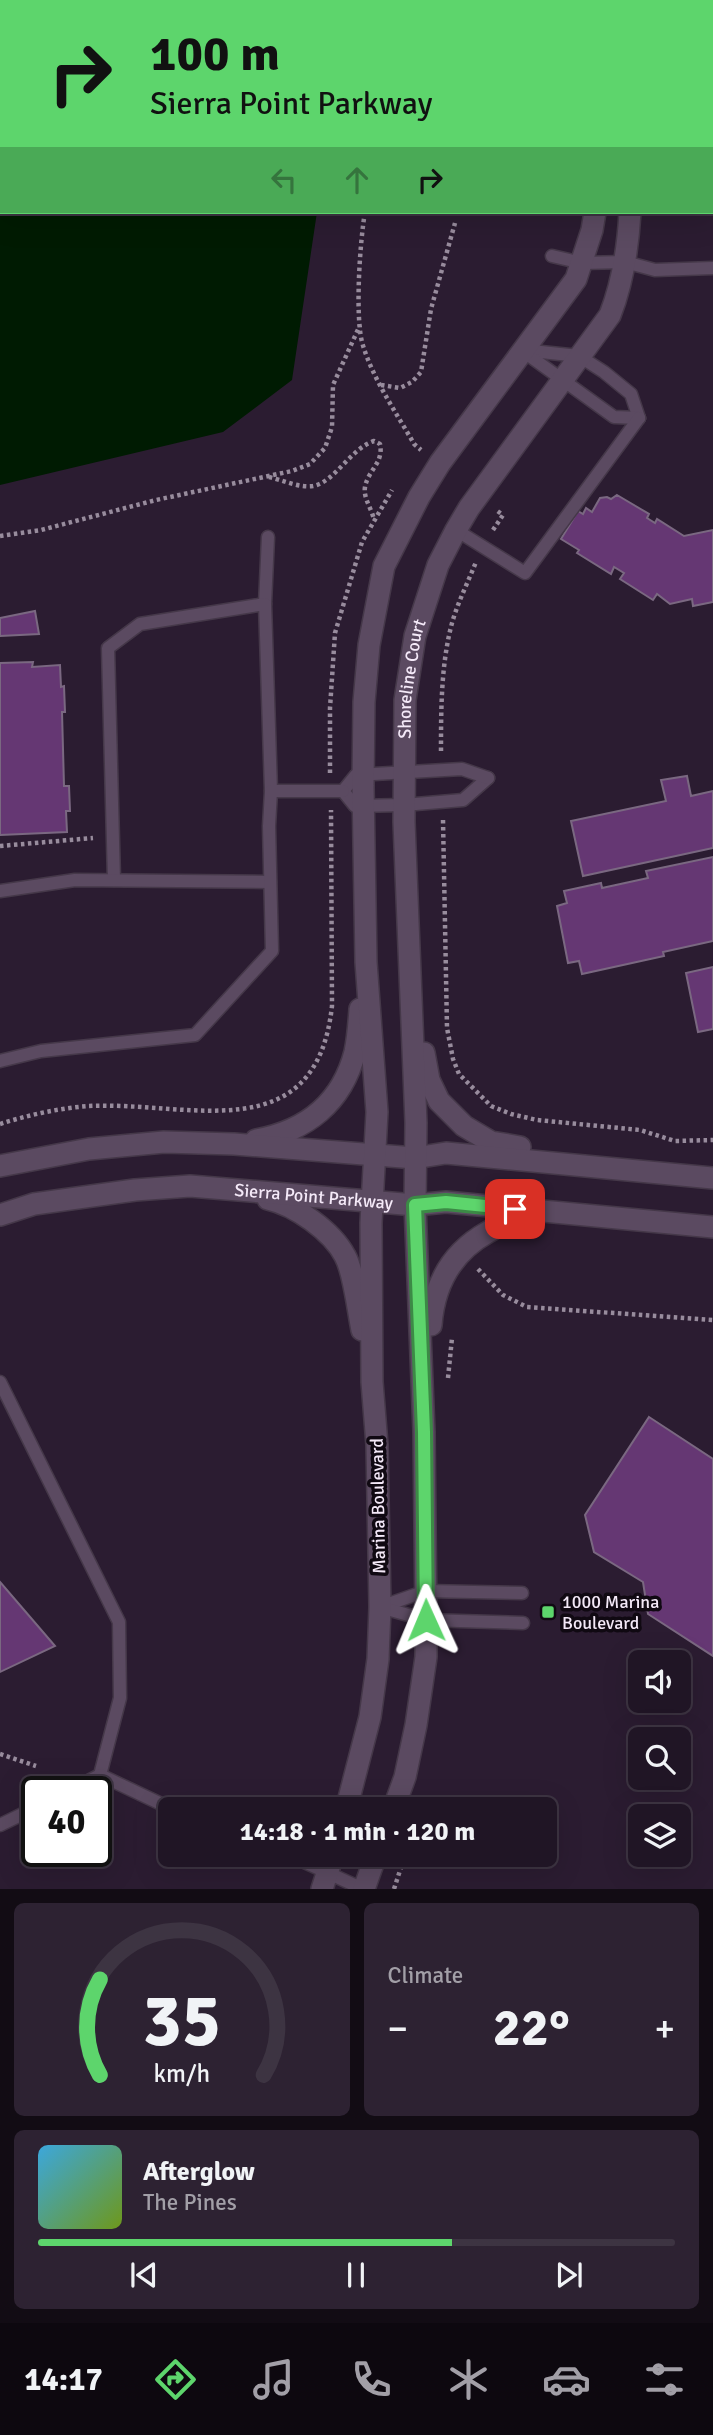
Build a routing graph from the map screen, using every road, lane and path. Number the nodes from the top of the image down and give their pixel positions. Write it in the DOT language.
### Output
graph roads {
  1 [pos="365,214"];
  2 [pos="595,214"];
  3 [pos="630,214"];
  4 [pos="455,223"];
  5 [pos="552,256"];
  6 [pos="625,262"];
  7 [pos="582,263"];
  8 [pos="713,268"];
  9 [pos="360,325"];
  10 [pos="522,350"];
  11 [pos="579,356"];
  12 [pos="561,380"];
  13 [pos="380,384"];
  14 [pos="639,418"];
  15 [pos="418,447"];
  16 [pos="267,477"];
  17 [pos="503,515"];
  18 [pos="374,521"];
  19 [pos="456,530"];
  20 [pos="491,535"];
  21 [pos="0,536"];
  22 [pos="268,537"];
  23 [pos="481,553"];
  24 [pos="265,604"];
  25 [pos="441,749"];
  26 [pos="403,771"];
  27 [pos="363,774"];
  28 [pos="344,790"];
  29 [pos="271,791"];
  30 [pos="404,805"];
  31 [pos="363,807"];
  32 [pos="442,810"];
  33 [pos="113,838"];
  34 [pos="0,846"];
  35 [pos="114,880"];
  36 [pos="270,882"];
  37 [pos="0,891"];
  38 [pos="366,962"];
  39 [pos="412,988"];
  40 [pos="0,1061"];
  41 [pos="304,1080"];
  42 [pos="0,1124"];
  43 [pos="713,1140"];
  44 [pos="234,1144"];
  45 [pos="376,1155"];
  46 [pos="415,1158"];
  47 [pos="0,1166"];
  48 [pos="648,1172"];
  49 [pos="713,1178"];
  50 [pos="190,1186"];
  51 [pos="372,1200"];
  52 [pos="415,1205"];
  53 [pos="560,1213"];
  54 [pos="0,1215"];
  55 [pos="713,1227"];
  56 [pos="471,1261"];
  57 [pos="713,1320"];
  58 [pos="0,1381"];
  59 [pos="372,1382"];
  60 [pos="424,1432"];
  61 [pos="426,1591"];
  62 [pos="522,1593"];
  63 [pos="380,1607"];
  64 [pos="426,1620"];
  65 [pos="523,1623"];
  66 [pos="0,1754"];
  67 [pos="36,1766"];
  68 [pos="100,1775"];
  69 [pos="349,1797"];
  70 [pos="398,1797"];
  71 [pos="158,1804"];
  72 [pos="21,1815"];
  73 [pos="0,1825"];
  74 [pos="372,1867"];
  75 [pos="401,1867"];
  76 [pos="327,1872"];
  77 [pos="364,1889"];
  78 [pos="394,1889"];
  1 -- 9 [label="path"];
  2 -- 7 [label="street"];
  3 -- 6 [label="street, Shoreline Court"];
  4 -- 13 [label="path"];
  5 -- 7 [label="lane"];
  6 -- 7 [label="lane"];
  6 -- 8 [label="lane"];
  6 -- 11 [label="street, Shoreline Court"];
  7 -- 10 [label="street"];
  9 -- 13 [label="path"];
  9 -- 16 [label="path"];
  10 -- 11 [label="lane"];
  10 -- 12 [label="lane"];
  10 -- 27 [label="street"];
  11 -- 12 [label="street, Shoreline Court"];
  11 -- 14 [label="lane"];
  12 -- 14 [label="lane"];
  12 -- 19 [label="street, Shoreline Court"];
  13 -- 15 [label="path"];
  14 -- 19 [label="lane"];
  16 -- 18 [label="path"];
  16 -- 21 [label="path"];
  17 -- 20 [label="path"];
  19 -- 26 [label="street, Shoreline Court"];
  22 -- 24 [label="lane"];
  23 -- 25 [label="path"];
  24 -- 29 [label="lane"];
  24 -- 33 [label="lane"];
  26 -- 27 [label="lane"];
  26 -- 30 [label="street, Shoreline Court"];
  26 -- 30 [label="lane"];
  27 -- 28 [label="lane"];
  27 -- 31 [label="street"];
  28 -- 29 [label="lane"];
  28 -- 31 [label="lane"];
  29 -- 36 [label="lane"];
  30 -- 31 [label="lane"];
  30 -- 39 [label="street, Shoreline Court"];
  31 -- 38 [label="street"];
  32 -- 43 [label="path"];
  33 -- 34 [label="path"];
  33 -- 35 [label="lane"];
  35 -- 36 [label="lane"];
  35 -- 37 [label="lane"];
  36 -- 40 [label="lane"];
  38 -- 44 [label="street"];
  38 -- 45 [label="street"];
  39 -- 46 [label="street, Shoreline Court"];
  39 -- 48 [label="street"];
  41 -- 42 [label="path"];
  44 -- 45 [label="street"];
  44 -- 47 [label="street"];
  45 -- 46 [label="street"];
  45 -- 51 [label="street"];
  46 -- 48 [label="street"];
  46 -- 52 [label="street, Shoreline Court"];
  48 -- 49 [label="street"];
  50 -- 51 [label="street, Sierra Point Parkway"];
  50 -- 54 [label="street, Sierra Point Parkway"];
  50 -- 59 [label="street"];
  51 -- 52 [label="street, Sierra Point Parkway"];
  51 -- 59 [label="street, Marina Boulevard"];
  52 -- 53 [label="street, Sierra Point Parkway"];
  52 -- 60 [label="street"];
  53 -- 55 [label="street, Sierra Point Parkway"];
  53 -- 60 [label="street"];
  56 -- 57 [label="path"];
  58 -- 68 [label="lane"];
  59 -- 63 [label="street, Marina Boulevard"];
  60 -- 61 [label="street"];
  61 -- 62 [label="lane"];
  61 -- 63 [label="lane"];
  61 -- 64 [label="street"];
  63 -- 64 [label="lane"];
  63 -- 69 [label="street, Marina Boulevard"];
  64 -- 65 [label="lane"];
  64 -- 70 [label="street"];
  66 -- 67 [label="path"];
  68 -- 71 [label="lane"];
  72 -- 73 [label="lane"];
  74 -- 77 [label="street"];
  75 -- 78 [label="path"];
  76 -- 77 [label="lane"];
}
